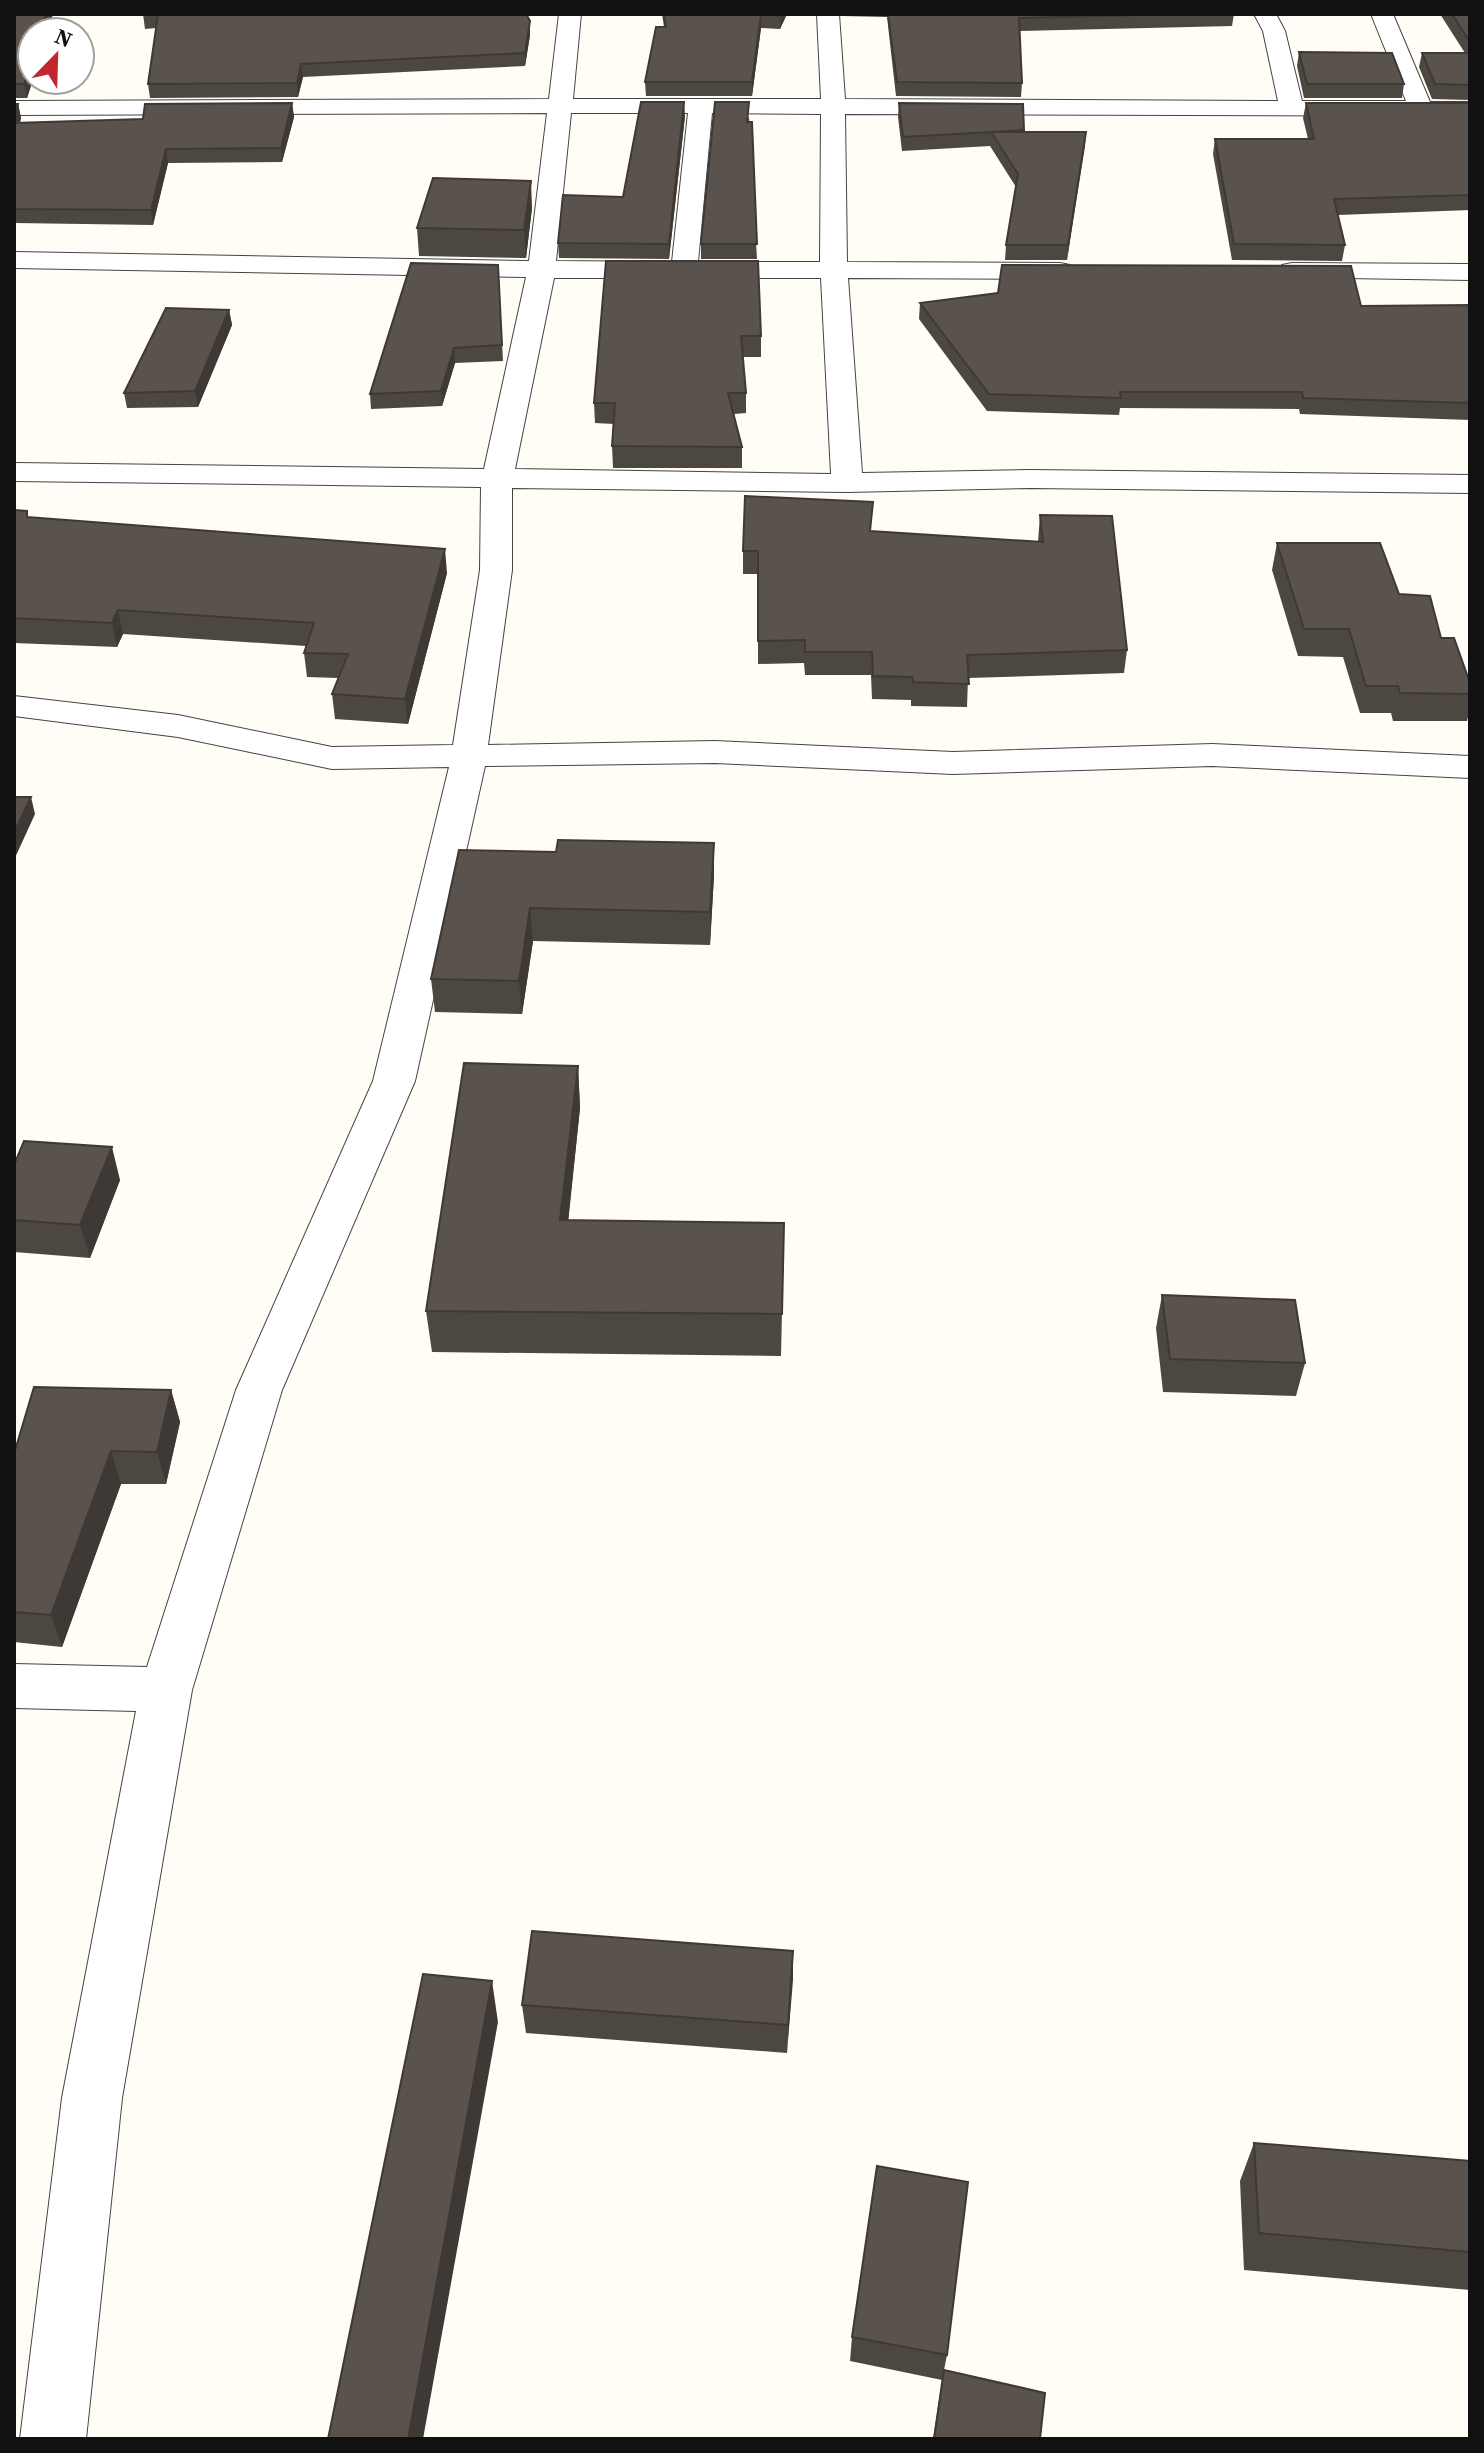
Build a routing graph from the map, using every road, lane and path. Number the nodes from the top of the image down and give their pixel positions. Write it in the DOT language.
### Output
graph roads {
  1 [pos="570,14"];
  2 [pos="828,14"];
  3 [pos="1265,14"];
  4 [pos="1382,14"];
  5 [pos="561,104"];
  6 [pos="1291,106"];
  7 [pos="701,107"];
  8 [pos="833,107"];
  9 [pos="14,108"];
  10 [pos="1421,109"];
  11 [pos="1470,109"];
  12 [pos="14,260"];
  13 [pos="542,268"];
  14 [pos="684,271"];
  15 [pos="834,271"];
  16 [pos="1087,271"];
  17 [pos="1261,271"];
  18 [pos="1470,272"];
  19 [pos="14,472"];
  20 [pos="497,480"];
  21 [pos="847,483"];
  22 [pos="1470,484"];
  23 [pos="14,706"];
  24 [pos="469,757"];
  25 [pos="1470,767"];
  26 [pos="14,1686"];
  27 [pos="166,1690"];
  28 [pos="53,2439"];
  1 -- 5 [label="street"];
  2 -- 8 [label="street"];
  3 -- 6 [label="street"];
  4 -- 10 [label="street"];
  5 -- 7 [label="street"];
  5 -- 9 [label="street"];
  5 -- 13 [label="street"];
  6 -- 8 [label="street"];
  6 -- 10 [label="street"];
  7 -- 8 [label="street"];
  7 -- 14 [label="street"];
  8 -- 15 [label="street"];
  10 -- 11 [label="street"];
  12 -- 13 [label="street"];
  13 -- 14 [label="street"];
  13 -- 20 [label="street"];
  14 -- 15 [label="street"];
  15 -- 16 [label="street"];
  15 -- 21 [label="street"];
  17 -- 18 [label="street"];
  19 -- 20 [label="street"];
  20 -- 21 [label="street"];
  20 -- 24 [label="street"];
  21 -- 22 [label="street"];
  23 -- 24 [label="street"];
  24 -- 25 [label="street"];
  24 -- 27 [label="street"];
  26 -- 27 [label="street"];
  27 -- 28 [label="street"];
}
